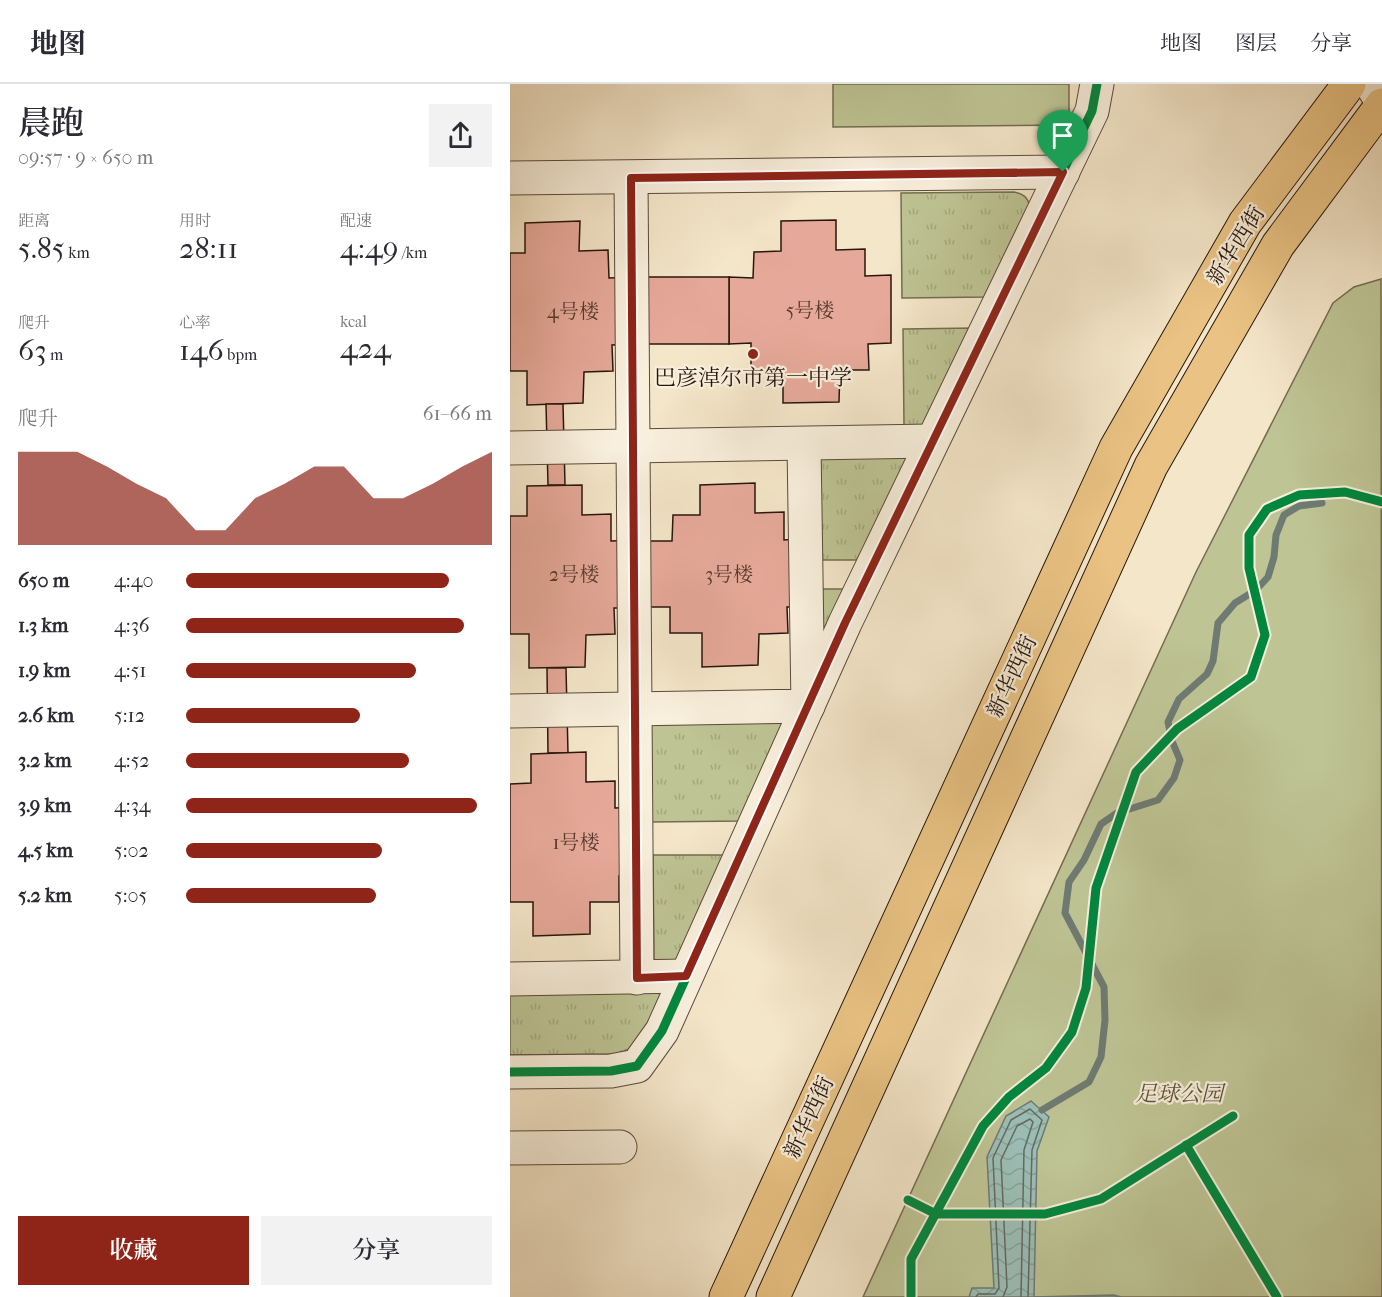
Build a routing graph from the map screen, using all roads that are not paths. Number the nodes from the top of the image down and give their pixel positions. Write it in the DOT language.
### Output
graph roads {
  1 [pos="1096,84"];
  2 [pos="1349,84"];
  3 [pos="1371,84"];
  4 [pos="1382,104"];
  5 [pos="1063,172"];
  6 [pos="510,178"];
  7 [pos="631,178"];
  8 [pos="932,441"];
  9 [pos="804,445"];
  10 [pos="633,447"];
  11 [pos="510,448"];
  12 [pos="808,706"];
  13 [pos="635,709"];
  14 [pos="510,711"];
  15 [pos="686,976"];
  16 [pos="637,978"];
  17 [pos="510,979"];
  18 [pos="510,1072"];
  19 [pos="620,1146"];
  20 [pos="510,1148"];
  21 [pos="726,1297"];
  22 [pos="773,1297"];
  1 -- 5 [label="street"];
  2 -- 21 [label="main road, 新华西街"];
  3 -- 4 [label="street"];
  4 -- 22 [label="main road, 新华西街"];
  5 -- 7 [label="street"];
  5 -- 8 [label="street"];
  6 -- 7 [label="street"];
  7 -- 10 [label="street"];
  8 -- 9 [label="street"];
  8 -- 12 [label="street"];
  9 -- 10 [label="street"];
  9 -- 12 [label="street"];
  10 -- 11 [label="street"];
  10 -- 13 [label="street"];
  12 -- 13 [label="street"];
  12 -- 15 [label="street"];
  13 -- 14 [label="street"];
  13 -- 16 [label="street"];
  15 -- 16 [label="street"];
  15 -- 18 [label="street"];
  16 -- 17 [label="street"];
  19 -- 20 [label="street"];
}
